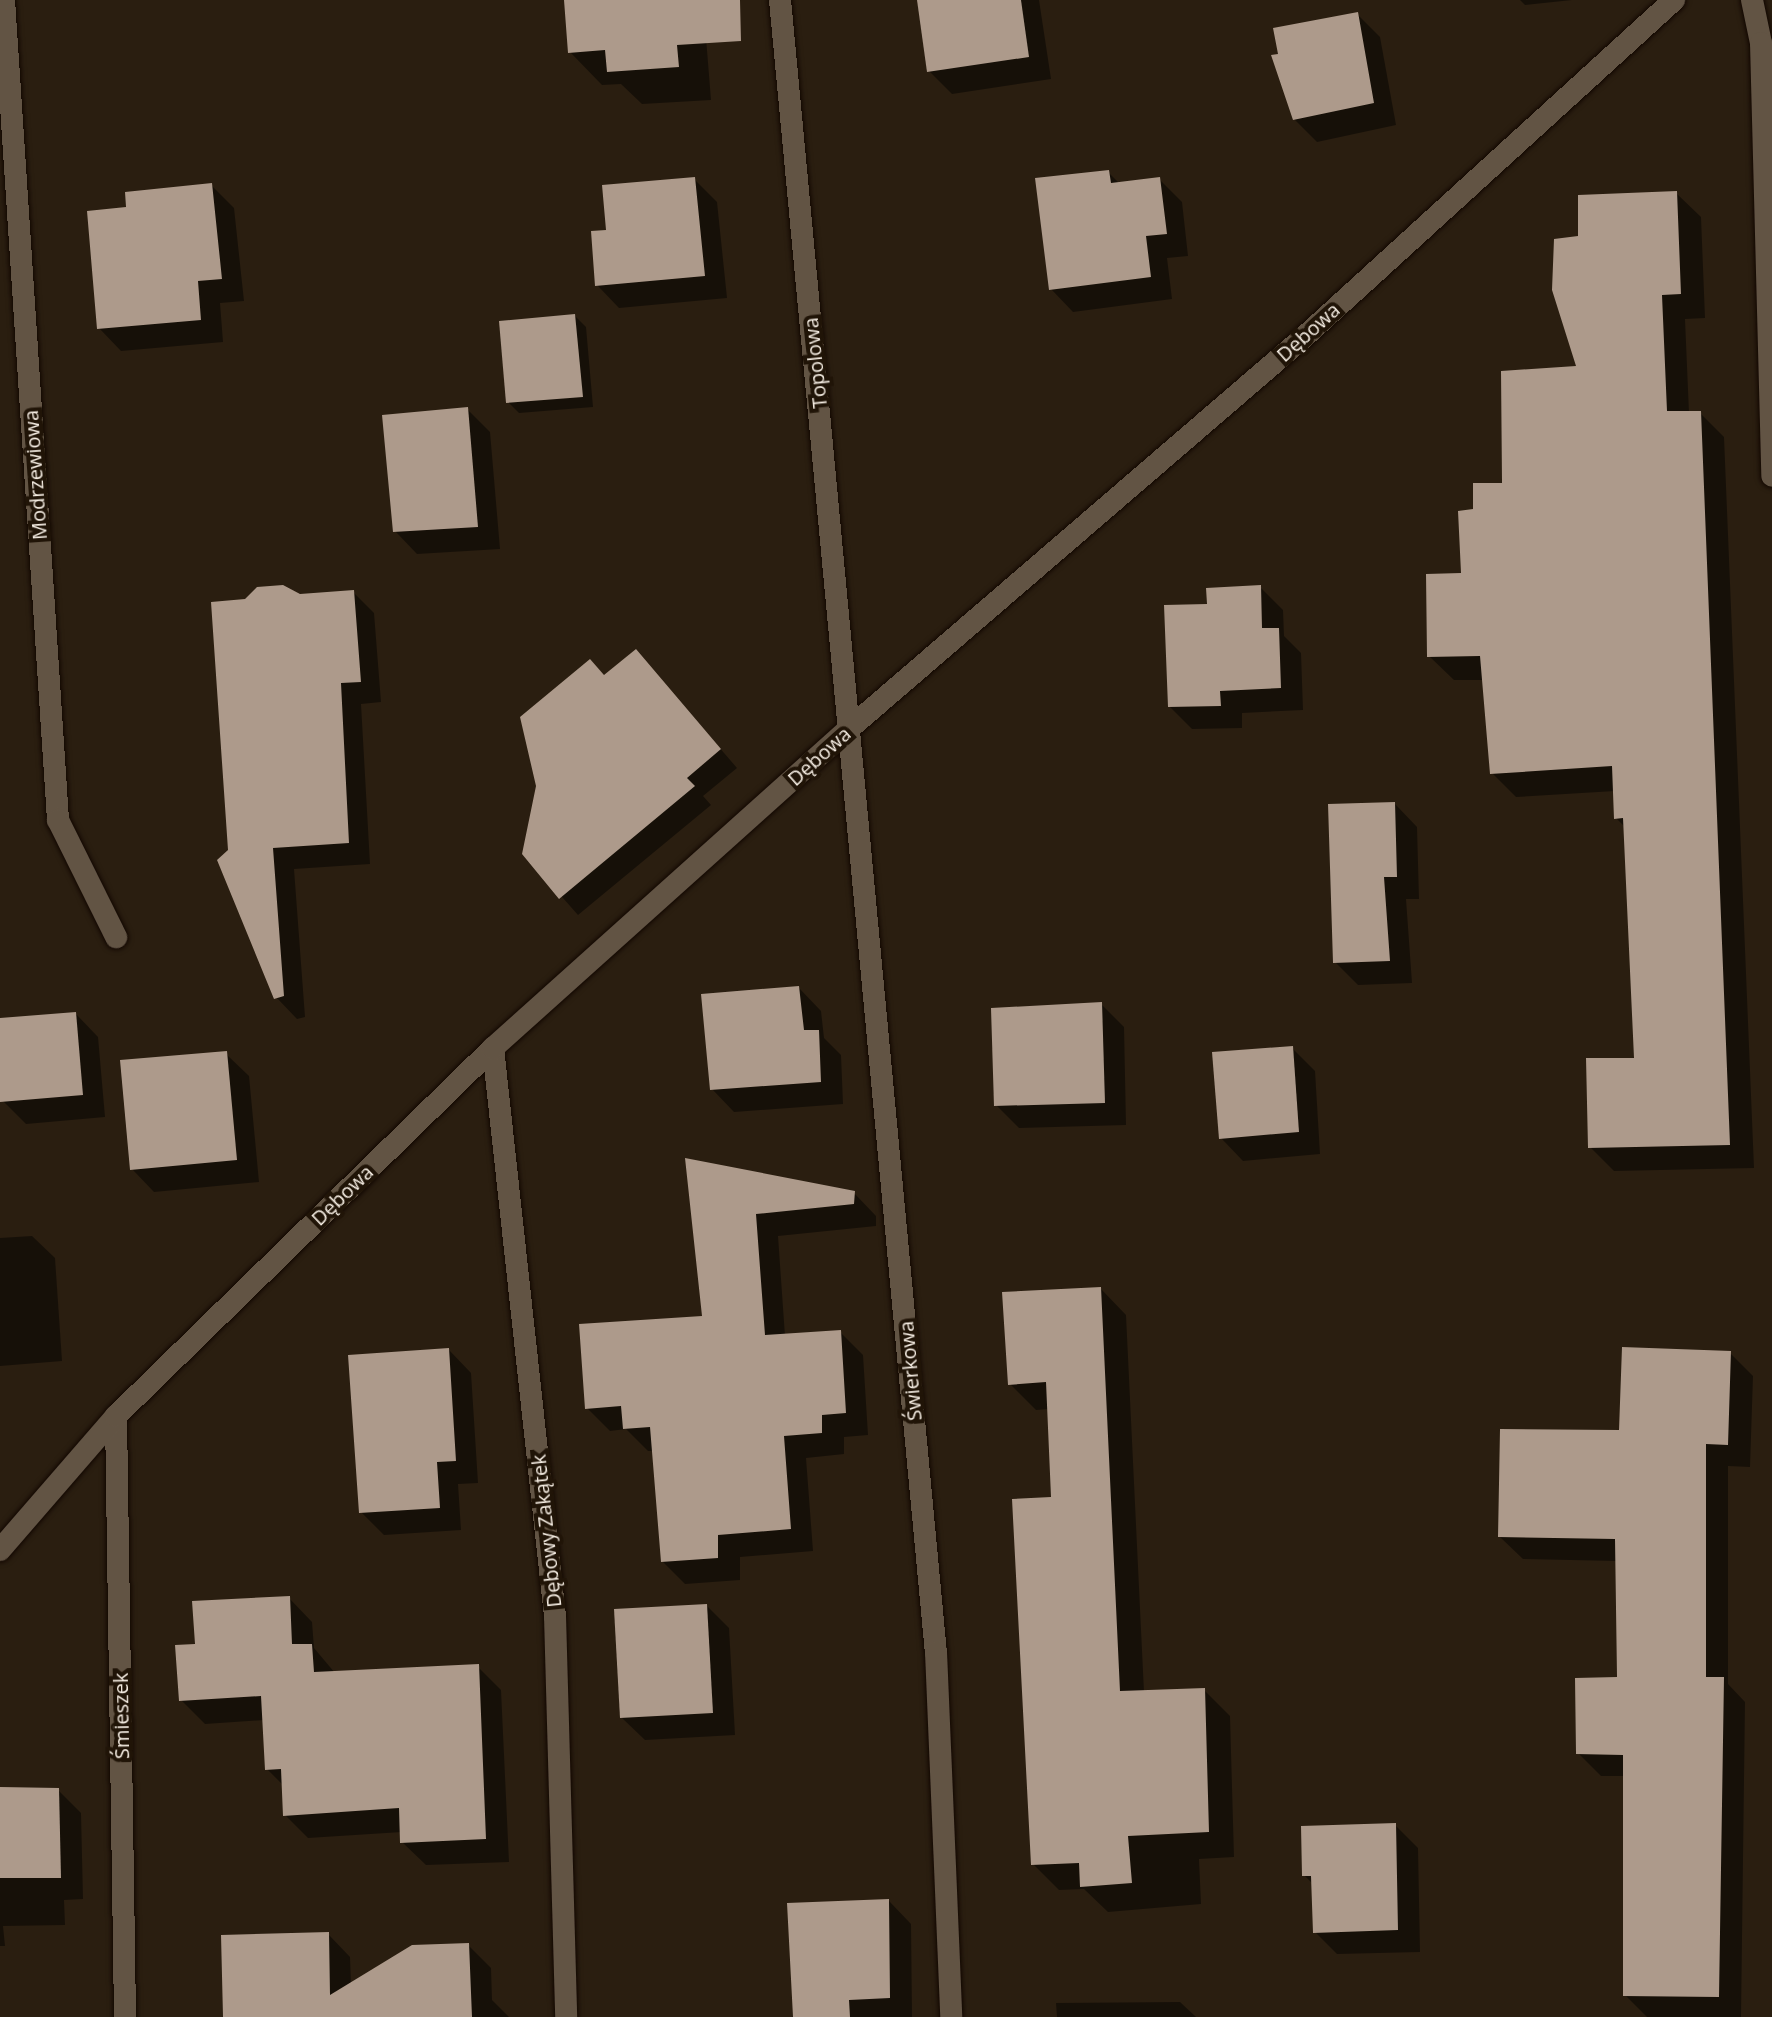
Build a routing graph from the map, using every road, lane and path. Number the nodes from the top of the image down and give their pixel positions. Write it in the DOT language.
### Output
graph roads {
  1 [pos="4,0"];
  2 [pos="780,0"];
  3 [pos="1674,0"];
  4 [pos="1752,0"];
  5 [pos="1772,476"];
  6 [pos="851,727"];
  7 [pos="116,937"];
  8 [pos="493,1048"];
  9 [pos="116,1416"];
  10 [pos="0,1550"];
  11 [pos="125,2017"];
  12 [pos="566,2017"];
  13 [pos="951,2017"];
  1 -- 7 [label="street, Modrzewiowa"];
  2 -- 6 [label="street, Topolowa"];
  3 -- 6 [label="street, Dębowa"];
  4 -- 5 [label="street"];
  6 -- 8 [label="street, Dębowa"];
  6 -- 13 [label="street, Świerkowa"];
  8 -- 9 [label="street, Dębowa"];
  8 -- 12 [label="street, Dębowy Zakątek"];
  9 -- 10 [label="street, Dębowa"];
  9 -- 11 [label="street, Śmieszek"];
}
